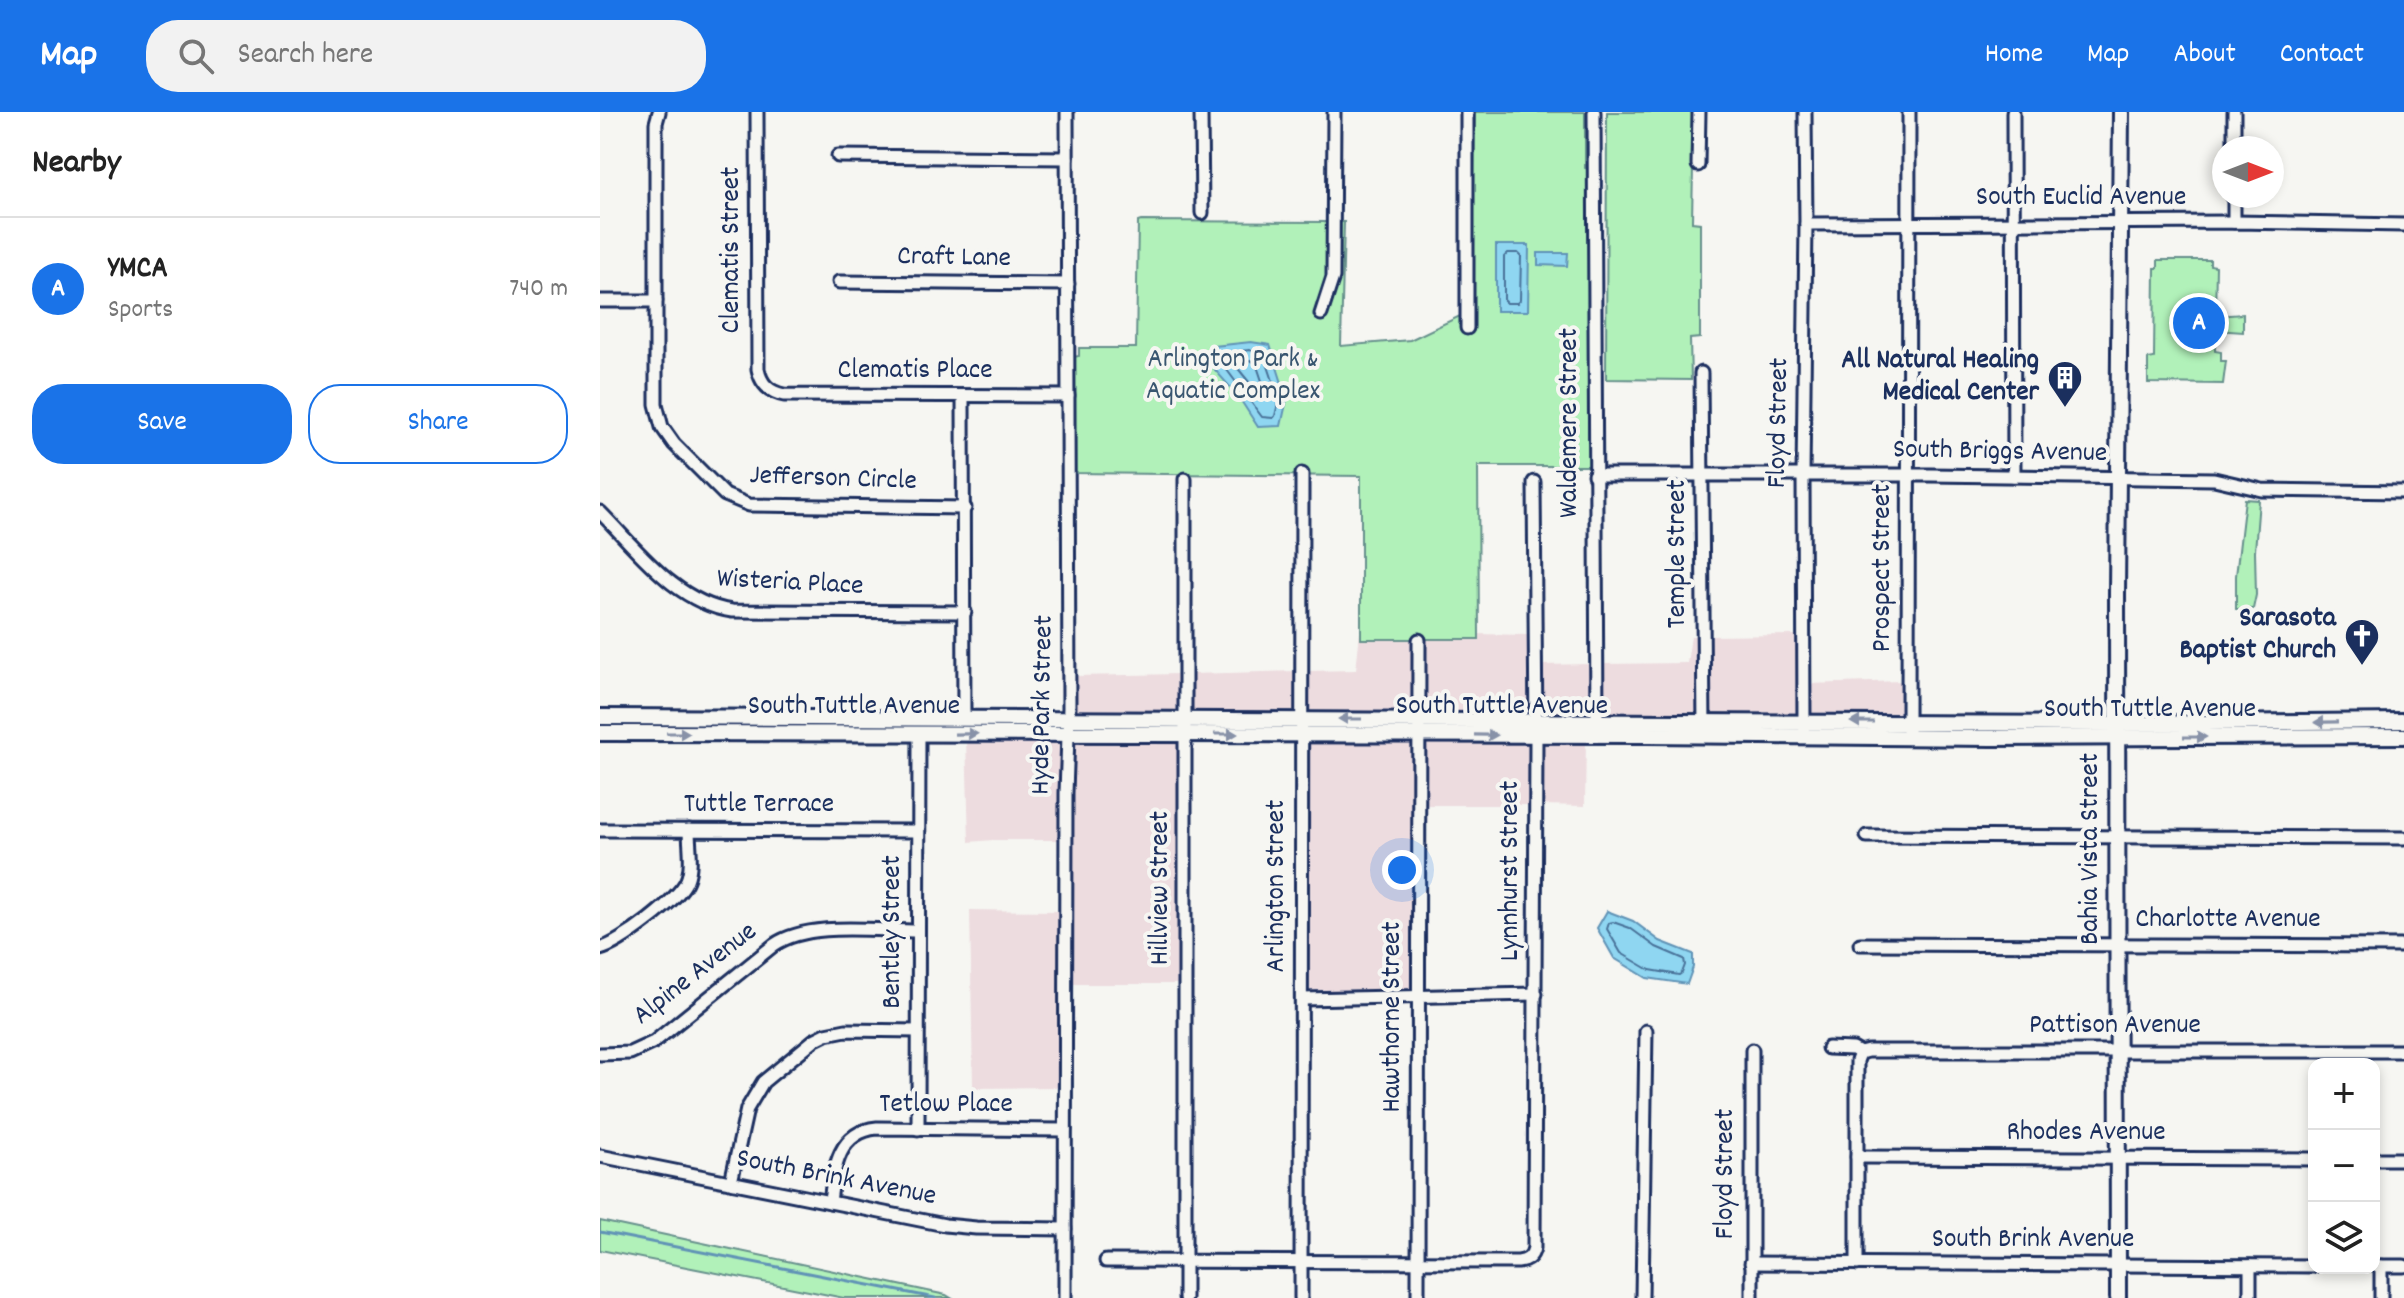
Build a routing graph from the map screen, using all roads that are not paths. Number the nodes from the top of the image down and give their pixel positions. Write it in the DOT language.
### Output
graph roads {
  1 [pos="659,112"];
  2 [pos="757,112"];
  3 [pos="1067,112"];
  4 [pos="1201,112"];
  5 [pos="1334,112"];
  6 [pos="1467,112"];
  7 [pos="1594,112"];
  8 [pos="1699,112"];
  9 [pos="1805,112"];
  10 [pos="1909,112"];
  11 [pos="2013,112"];
  12 [pos="2121,112"];
  13 [pos="2234,112"];
  14 [pos="2234,136"];
  15 [pos="838,156"];
  16 [pos="1067,158"];
  17 [pos="1698,165"];
  18 [pos="2234,208"];
  19 [pos="1202,213"];
  20 [pos="2120,222"];
  21 [pos="2234,222"];
  22 [pos="1806,224"];
  23 [pos="2013,224"];
  24 [pos="1910,225"];
  25 [pos="2404,225"];
  26 [pos="839,282"];
  27 [pos="1068,284"];
  28 [pos="600,301"];
  29 [pos="656,301"];
  30 [pos="1321,314"];
  31 [pos="1467,328"];
  32 [pos="1701,373"];
  33 [pos="765,385"];
  34 [pos="963,396"];
  35 [pos="1068,396"];
  36 [pos="1302,474"];
  37 [pos="1594,475"];
  38 [pos="1803,475"];
  39 [pos="1703,476"];
  40 [pos="1909,476"];
  41 [pos="2014,476"];
  42 [pos="2119,478"];
  43 [pos="1185,479"];
  44 [pos="1534,482"];
  45 [pos="2404,492"];
  46 [pos="965,508"];
  47 [pos="600,512"];
  48 [pos="965,612"];
  49 [pos="1419,640"];
  50 [pos="600,717"];
  51 [pos="964,719"];
  52 [pos="2404,721"];
  53 [pos="1068,726"];
  54 [pos="1186,726"];
  55 [pos="1303,726"];
  56 [pos="1419,727"];
  57 [pos="1597,727"];
  58 [pos="1536,728"];
  59 [pos="1704,728"];
  60 [pos="1804,729"];
  61 [pos="1908,729"];
  62 [pos="2117,731"];
  63 [pos="600,733"];
  64 [pos="919,734"];
  65 [pos="2404,736"];
  66 [pos="600,830"];
  67 [pos="689,830"];
  68 [pos="918,831"];
  69 [pos="1867,836"];
  70 [pos="2118,837"];
  71 [pos="2404,838"];
  72 [pos="918,931"];
  73 [pos="1860,944"];
  74 [pos="2118,944"];
  75 [pos="2404,946"];
  76 [pos="600,949"];
  77 [pos="1536,994"];
  78 [pos="1418,996"];
  79 [pos="1302,999"];
  80 [pos="918,1031"];
  81 [pos="1646,1031"];
  82 [pos="1828,1048"];
  83 [pos="1752,1050"];
  84 [pos="2118,1051"];
  85 [pos="2404,1051"];
  86 [pos="1860,1053"];
  87 [pos="600,1054"];
  88 [pos="918,1129"];
  89 [pos="1065,1130"];
  90 [pos="600,1156"];
  91 [pos="1857,1157"];
  92 [pos="2118,1158"];
  93 [pos="2308,1159"];
  94 [pos="2380,1159"];
  95 [pos="2404,1159"];
  96 [pos="731,1182"];
  97 [pos="830,1202"];
  98 [pos="1065,1229"];
  99 [pos="1106,1261"];
  100 [pos="1185,1261"];
  101 [pos="1418,1261"];
  102 [pos="1301,1262"];
  103 [pos="1751,1263"];
  104 [pos="1857,1264"];
  105 [pos="2119,1265"];
  106 [pos="2250,1266"];
  107 [pos="2308,1266"];
  108 [pos="2380,1266"];
  109 [pos="2404,1266"];
  110 [pos="2378,1274"];
  111 [pos="1065,1298"];
  112 [pos="1185,1298"];
  113 [pos="1301,1298"];
  114 [pos="1418,1298"];
  115 [pos="1642,1298"];
  116 [pos="1752,1298"];
  117 [pos="2118,1298"];
  118 [pos="2250,1298"];
  119 [pos="2381,1298"];
  1 -- 29 [label="street, Jefferson Circle"];
  2 -- 33 [label="street, Clematis Street"];
  3 -- 16 [label="street, Hyde Park Street"];
  4 -- 19 [label="street"];
  5 -- 30 [label="street"];
  6 -- 31 [label="street"];
  7 -- 37 [label="street, Waldemere Street"];
  8 -- 17 [label="street"];
  9 -- 22 [label="street, Floyd Street"];
  10 -- 24 [label="street, Prospect Street"];
  11 -- 23 [label="street"];
  12 -- 20 [label="main road, Bahia Vista Street"];
  13 -- 14 [label="street"];
  15 -- 16 [label="street"];
  16 -- 27 [label="street, Hyde Park Street"];
  18 -- 21 [label="street"];
  20 -- 21 [label="street, South Euclid Avenue"];
  20 -- 23 [label="street, South Euclid Avenue"];
  20 -- 42 [label="main road, Bahia Vista Street"];
  21 -- 25 [label="street, South Euclid Avenue"];
  22 -- 24 [label="street, South Euclid Avenue"];
  22 -- 38 [label="street, Floyd Street"];
  23 -- 24 [label="street, South Euclid Avenue"];
  23 -- 41 [label="street"];
  24 -- 40 [label="street, Prospect Street"];
  26 -- 27 [label="street, Craft Lane"];
  27 -- 35 [label="street, Hyde Park Street"];
  28 -- 29 [label="street"];
  29 -- 46 [label="street, Jefferson Circle"];
  32 -- 39 [label="street, Temple Street"];
  33 -- 34 [label="street, Clematis Place"];
  34 -- 35 [label="street, Clematis Place"];
  34 -- 46 [label="street"];
  35 -- 53 [label="street, Hyde Park Street"];
  36 -- 55 [label="street, Arlington Street"];
  37 -- 39 [label="street, South Briggs Avenue"];
  37 -- 57 [label="street, Waldemere Street"];
  38 -- 39 [label="street, South Briggs Avenue"];
  38 -- 40 [label="street, South Briggs Avenue"];
  38 -- 60 [label="street, Floyd Street"];
  39 -- 59 [label="street, Temple Street"];
  40 -- 41 [label="street, South Briggs Avenue"];
  40 -- 61 [label="street, Prospect Street"];
  41 -- 42 [label="street, South Briggs Avenue"];
  42 -- 45 [label="street, South Briggs Avenue"];
  42 -- 62 [label="main road, Bahia Vista Street"];
  43 -- 54 [label="street, Hillview Street"];
  44 -- 58 [label="street, Lynnhurst Street"];
  46 -- 48 [label="street"];
  47 -- 48 [label="street, Wisteria Place"];
  48 -- 51 [label="street"];
  49 -- 56 [label="street, Hawthorne Street"];
  50 -- 51 [label="main road, South Tuttle Avenue"];
  51 -- 53 [label="main road, South Tuttle Avenue"];
  52 -- 62 [label="main road, South Tuttle Avenue, one-way"];
  53 -- 54 [label="main road, South Tuttle Avenue"];
  64 -- 53 [label="main road, South Tuttle Avenue, one-way"];
  53 -- 89 [label="street, Hyde Park Street"];
  54 -- 55 [label="main road, South Tuttle Avenue"];
  54 -- 100 [label="street, Hillview Street"];
  55 -- 56 [label="main road, South Tuttle Avenue"];
  55 -- 79 [label="street, Arlington Street"];
  56 -- 58 [label="main road, South Tuttle Avenue"];
  56 -- 78 [label="street, Hawthorne Street"];
  57 -- 58 [label="main road, South Tuttle Avenue"];
  57 -- 59 [label="main road, South Tuttle Avenue"];
  58 -- 77 [label="street, Lynnhurst Street"];
  59 -- 60 [label="main road, South Tuttle Avenue"];
  60 -- 61 [label="main road, South Tuttle Avenue"];
  61 -- 62 [label="main road, South Tuttle Avenue"];
  62 -- 65 [label="main road, South Tuttle Avenue, one-way"];
  62 -- 70 [label="main road, Bahia Vista Street"];
  63 -- 64 [label="main road, South Tuttle Avenue, one-way"];
  64 -- 68 [label="street, Bentley Street"];
  66 -- 67 [label="street, Tuttle Terrace"];
  67 -- 68 [label="street, Tuttle Terrace"];
  67 -- 76 [label="street"];
  68 -- 72 [label="street, Bentley Street"];
  69 -- 70 [label="street"];
  70 -- 71 [label="street"];
  70 -- 74 [label="main road, Bahia Vista Street"];
  72 -- 80 [label="street, Bentley Street"];
  72 -- 87 [label="street, Alpine Avenue"];
  73 -- 74 [label="street, Charlotte Avenue"];
  74 -- 75 [label="street, Charlotte Avenue"];
  74 -- 84 [label="main road, Bahia Vista Street"];
  77 -- 78 [label="street"];
  77 -- 101 [label="street, Lynnhurst Street"];
  78 -- 79 [label="street"];
  78 -- 101 [label="street, Hawthorne Street"];
  79 -- 102 [label="street, Arlington Street"];
  80 -- 88 [label="street, Bentley Street"];
  80 -- 96 [label="street"];
  81 -- 115 [label="street"];
  82 -- 86 [label="street, Pattison Avenue"];
  83 -- 103 [label="street, Floyd Street"];
  84 -- 85 [label="street, Pattison Avenue"];
  84 -- 86 [label="street, Pattison Avenue"];
  84 -- 92 [label="main road, Bahia Vista Street"];
  86 -- 91 [label="street"];
  88 -- 89 [label="street, Tetlow Place"];
  88 -- 97 [label="street, Tetlow Place"];
  89 -- 98 [label="street, Hyde Park Street"];
  90 -- 96 [label="street, South Brink Avenue"];
  91 -- 92 [label="street, Rhodes Avenue"];
  91 -- 104 [label="street"];
  92 -- 93 [label="street, Rhodes Avenue"];
  92 -- 105 [label="main road, Bahia Vista Street"];
  94 -- 95 [label="street"];
  96 -- 97 [label="street, South Brink Avenue"];
  97 -- 98 [label="street, South Brink Avenue"];
  98 -- 111 [label="street, Hyde Park Street"];
  99 -- 100 [label="street"];
  100 -- 102 [label="street"];
  100 -- 112 [label="street, Hillview Street"];
  101 -- 102 [label="street"];
  101 -- 114 [label="street, Hawthorne Street"];
  102 -- 113 [label="street, Arlington Street"];
  103 -- 104 [label="street, South Brink Avenue"];
  103 -- 116 [label="street, Floyd Street"];
  104 -- 105 [label="street, South Brink Avenue"];
  105 -- 106 [label="street, South Brink Avenue"];
  105 -- 117 [label="main road, Bahia Vista Street"];
  106 -- 107 [label="street, South Brink Avenue"];
  106 -- 118 [label="street"];
  108 -- 109 [label="street"];
  110 -- 119 [label="street"];
}
